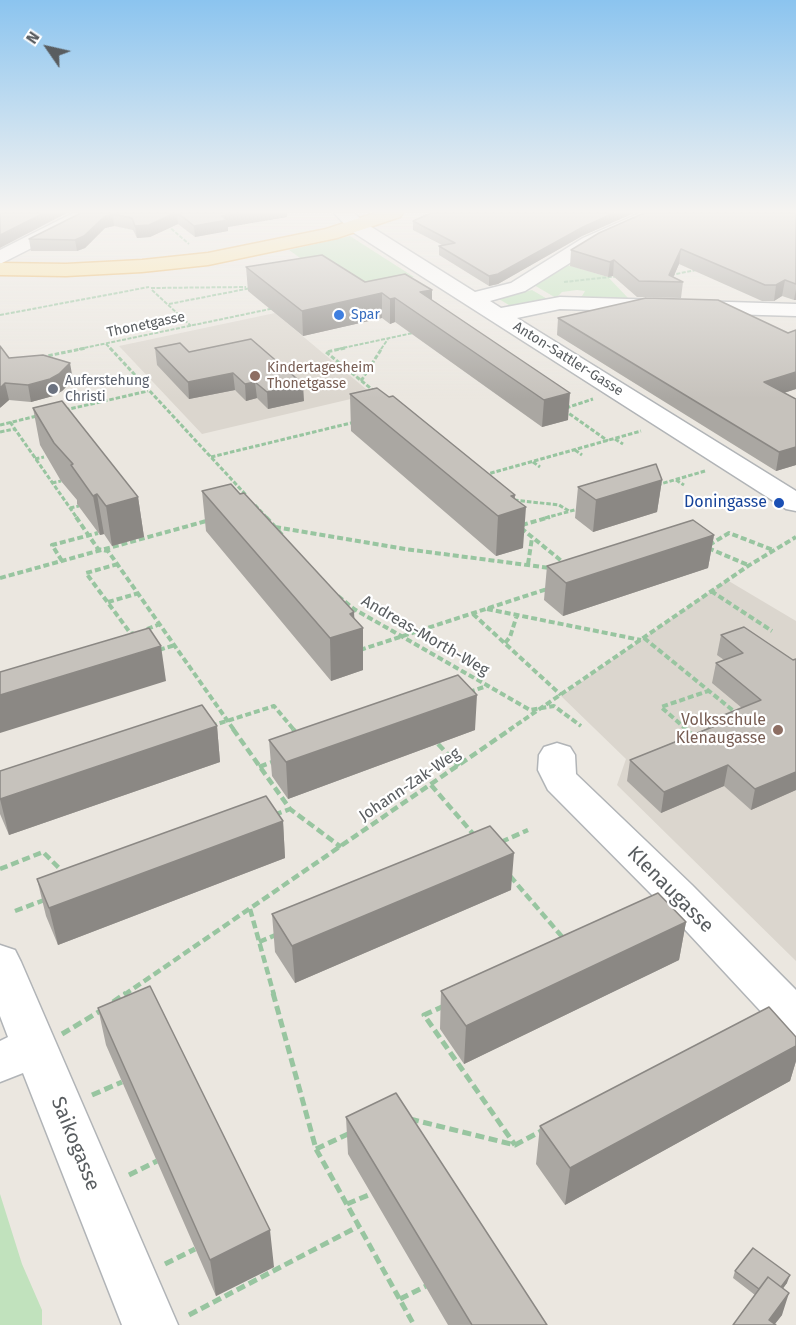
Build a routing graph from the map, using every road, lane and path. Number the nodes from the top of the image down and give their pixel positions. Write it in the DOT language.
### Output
graph roads {
  1 [pos="142,275"];
  2 [pos="438,275"];
  3 [pos="537,275"];
  4 [pos="673,275"];
  5 [pos="620,276"];
  6 [pos="664,277"];
  7 [pos="562,283"];
  8 [pos="150,288"];
  9 [pos="473,299"];
  10 [pos="169,304"];
  11 [pos="279,307"];
  12 [pos="796,310"];
  13 [pos="0,315"];
  14 [pos="499,315"];
  15 [pos="191,326"];
  16 [pos="420,331"];
  17 [pos="388,338"];
  18 [pos="106,344"];
  19 [pos="39,357"];
  20 [pos="361,381"];
  21 [pos="149,391"];
  22 [pos="379,396"];
  23 [pos="599,397"];
  24 [pos="56,412"];
  25 [pos="45,414"];
  26 [pos="360,420"];
  27 [pos="10,422"];
  28 [pos="0,425"];
  29 [pos="14,429"];
  30 [pos="649,429"];
  31 [pos="0,432"];
  32 [pos="615,439"];
  33 [pos="608,441"];
  34 [pos="623,444"];
  35 [pos="575,450"];
  36 [pos="582,455"];
  37 [pos="44,458"];
  38 [pos="210,458"];
  39 [pos="35,459"];
  40 [pos="532,462"];
  41 [pos="540,468"];
  42 [pos="711,469"];
  43 [pos="483,475"];
  44 [pos="675,479"];
  45 [pos="61,481"];
  46 [pos="52,483"];
  47 [pos="684,485"];
  48 [pos="654,486"];
  49 [pos="505,498"];
  50 [pos="796,503"];
  51 [pos="79,506"];
  52 [pos="257,507"];
  53 [pos="70,508"];
  54 [pos="580,508"];
  55 [pos="246,510"];
  56 [pos="569,512"];
  57 [pos="213,519"];
  58 [pos="276,527"];
  59 [pos="522,529"];
  60 [pos="267,530"];
  61 [pos="516,531"];
  62 [pos="98,533"];
  63 [pos="88,536"];
  64 [pos="796,537"];
  65 [pos="532,538"];
  66 [pos="291,545"];
  67 [pos="102,550"];
  68 [pos="773,551"];
  69 [pos="63,561"];
  70 [pos="118,564"];
  71 [pos="528,564"];
  72 [pos="567,566"];
  73 [pos="748,566"];
  74 [pos="556,570"];
  75 [pos="0,578"];
  76 [pos="555,586"];
  77 [pos="331,589"];
  78 [pos="711,591"];
  79 [pos="139,594"];
  80 [pos="108,602"];
  81 [pos="354,609"];
  82 [pos="486,609"];
  83 [pos="344,613"];
  84 [pos="473,614"];
  85 [pos="517,615"];
  86 [pos="160,624"];
  87 [pos="772,631"];
  88 [pos="402,637"];
  89 [pos="642,639"];
  90 [pos="505,643"];
  91 [pos="175,645"];
  92 [pos="155,651"];
  93 [pos="353,652"];
  94 [pos="487,686"];
  95 [pos="708,690"];
  96 [pos="468,693"];
  97 [pos="561,696"];
  98 [pos="544,708"];
  99 [pos="742,718"];
  100 [pos="227,720"];
  101 [pos="206,727"];
  102 [pos="569,740"];
  103 [pos="302,741"];
  104 [pos="701,743"];
  105 [pos="438,744"];
  106 [pos="277,760"];
  107 [pos="459,766"];
  108 [pos="259,767"];
  109 [pos="431,785"];
  110 [pos="290,809"];
  111 [pos="268,817"];
  112 [pos="528,830"];
  113 [pos="478,839"];
  114 [pos="496,844"];
  115 [pos="341,847"];
  116 [pos="0,869"];
  117 [pos="508,875"];
  118 [pos="68,879"];
  119 [pos="54,896"];
  120 [pos="250,909"];
  121 [pos="15,910"];
  122 [pos="287,930"];
  123 [pos="259,942"];
  124 [pos="570,945"];
  125 [pos="0,962"];
  126 [pos="454,1001"];
  127 [pos="796,1019"];
  128 [pos="17,1054"];
  129 [pos="122,1083"];
  130 [pos="92,1095"];
  131 [pos="401,1117"];
  132 [pos="358,1129"];
  133 [pos="546,1129"];
  134 [pos="515,1145"];
  135 [pos="316,1149"];
  136 [pos="157,1161"];
  137 [pos="129,1175"];
  138 [pos="371,1194"];
  139 [pos="347,1204"];
  140 [pos="359,1226"];
  141 [pos="195,1249"];
  142 [pos="165,1264"];
  143 [pos="426,1286"];
  144 [pos="400,1299"];
  145 [pos="169,1320"];
  146 [pos="414,1325"];
  1 -- 8 [label="path"];
  2 -- 9 [label="street, Anton-Sattler-Gasse"];
  3 -- 9 [label="street"];
  4 -- 6 [label="path"];
  5 -- 7 [label="path"];
  8 -- 10 [label="path"];
  8 -- 10 [label="path"];
  8 -- 13 [label="path"];
  9 -- 14 [label="street, Anton-Sattler-Gasse"];
  10 -- 15 [label="path"];
  11 -- 15 [label="path, Thonetgasse"];
  12 -- 14 [label="street"];
  14 -- 50 [label="street, Anton-Sattler-Gasse"];
  15 -- 18 [label="path, Thonetgasse"];
  16 -- 17 [label="path"];
  17 -- 20 [label="path"];
  17 -- 20 [label="path"];
  18 -- 19 [label="path, Thonetgasse"];
  18 -- 21 [label="path"];
  20 -- 22 [label="path"];
  21 -- 24 [label="path"];
  21 -- 38 [label="path"];
  23 -- 33 [label="path"];
  25 -- 27 [label="path"];
  26 -- 38 [label="path"];
  27 -- 28 [label="path"];
  27 -- 29 [label="path"];
  29 -- 31 [label="path"];
  29 -- 39 [label="path"];
  30 -- 32 [label="path"];
  32 -- 33 [label="path"];
  32 -- 34 [label="path"];
  33 -- 35 [label="path"];
  35 -- 36 [label="path"];
  35 -- 40 [label="path"];
  37 -- 39 [label="path"];
  38 -- 52 [label="path"];
  39 -- 46 [label="path"];
  40 -- 41 [label="path"];
  40 -- 43 [label="path"];
  42 -- 44 [label="path"];
  44 -- 47 [label="path"];
  44 -- 48 [label="path"];
  45 -- 46 [label="path"];
  46 -- 53 [label="path"];
  49 -- 56 [label="path"];
  51 -- 53 [label="path"];
  52 -- 55 [label="path"];
  52 -- 58 [label="path"];
  53 -- 63 [label="path"];
  54 -- 56 [label="path"];
  56 -- 59 [label="path"];
  57 -- 67 [label="path"];
  58 -- 60 [label="path"];
  58 -- 66 [label="path"];
  58 -- 71 [label="path"];
  59 -- 61 [label="path"];
  59 -- 65 [label="path"];
  62 -- 63 [label="path"];
  63 -- 67 [label="path"];
  63 -- 69 [label="path"];
  64 -- 68 [label="path, Johann-Zak-Weg"];
  65 -- 71 [label="path"];
  65 -- 72 [label="path"];
  67 -- 69 [label="path"];
  67 -- 70 [label="path"];
  68 -- 73 [label="path, Johann-Zak-Weg"];
  68 -- 73 [label="path"];
  69 -- 75 [label="path"];
  70 -- 79 [label="path"];
  70 -- 80 [label="path"];
  71 -- 74 [label="path"];
  73 -- 78 [label="path, Johann-Zak-Weg"];
  76 -- 82 [label="path"];
  77 -- 81 [label="path, Andreas-Morth-Weg"];
  78 -- 87 [label="path"];
  78 -- 89 [label="path, Johann-Zak-Weg"];
  79 -- 80 [label="path"];
  79 -- 86 [label="path"];
  80 -- 86 [label="path"];
  81 -- 83 [label="path"];
  81 -- 88 [label="path, Andreas-Morth-Weg"];
  82 -- 84 [label="path"];
  82 -- 85 [label="path"];
  84 -- 88 [label="path"];
  84 -- 90 [label="path"];
  85 -- 89 [label="path"];
  85 -- 90 [label="path"];
  86 -- 91 [label="path"];
  88 -- 93 [label="path"];
  88 -- 94 [label="path, Andreas-Morth-Weg"];
  89 -- 95 [label="path"];
  89 -- 97 [label="path, Johann-Zak-Weg"];
  90 -- 97 [label="path"];
  91 -- 92 [label="path"];
  91 -- 100 [label="path"];
  94 -- 96 [label="path"];
  94 -- 98 [label="path, Andreas-Morth-Weg"];
  95 -- 99 [label="path"];
  95 -- 104 [label="path"];
  97 -- 98 [label="path, Johann-Zak-Weg"];
  98 -- 102 [label="path, Andreas-Morth-Weg"];
  98 -- 107 [label="path, Johann-Zak-Weg"];
  100 -- 101 [label="path"];
  100 -- 103 [label="path"];
  100 -- 108 [label="path"];
  102 -- 127 [label="street, Klenaugasse"];
  105 -- 107 [label="path"];
  106 -- 108 [label="path"];
  107 -- 109 [label="path, Johann-Zak-Weg"];
  108 -- 110 [label="path"];
  109 -- 113 [label="path"];
  109 -- 115 [label="path, Johann-Zak-Weg"];
  110 -- 111 [label="path"];
  110 -- 115 [label="path"];
  112 -- 114 [label="path"];
  115 -- 120 [label="path, Johann-Zak-Weg"];
  116 -- 118 [label="path"];
  117 -- 124 [label="path"];
  119 -- 121 [label="path"];
  120 -- 123 [label="path"];
  120 -- 128 [label="path, Johann-Zak-Weg"];
  122 -- 123 [label="path"];
  123 -- 135 [label="path"];
  125 -- 128 [label="street, Saikogasse"];
  126 -- 134 [label="path"];
  128 -- 145 [label="street, Saikogasse"];
  129 -- 130 [label="path"];
  131 -- 134 [label="path"];
  132 -- 135 [label="path"];
  133 -- 134 [label="path"];
  135 -- 139 [label="path"];
  136 -- 137 [label="path"];
  138 -- 139 [label="path"];
  139 -- 140 [label="path"];
  140 -- 144 [label="path"];
  140 -- 145 [label="path"];
  141 -- 142 [label="path"];
  143 -- 144 [label="path"];
  144 -- 146 [label="path"];
}
